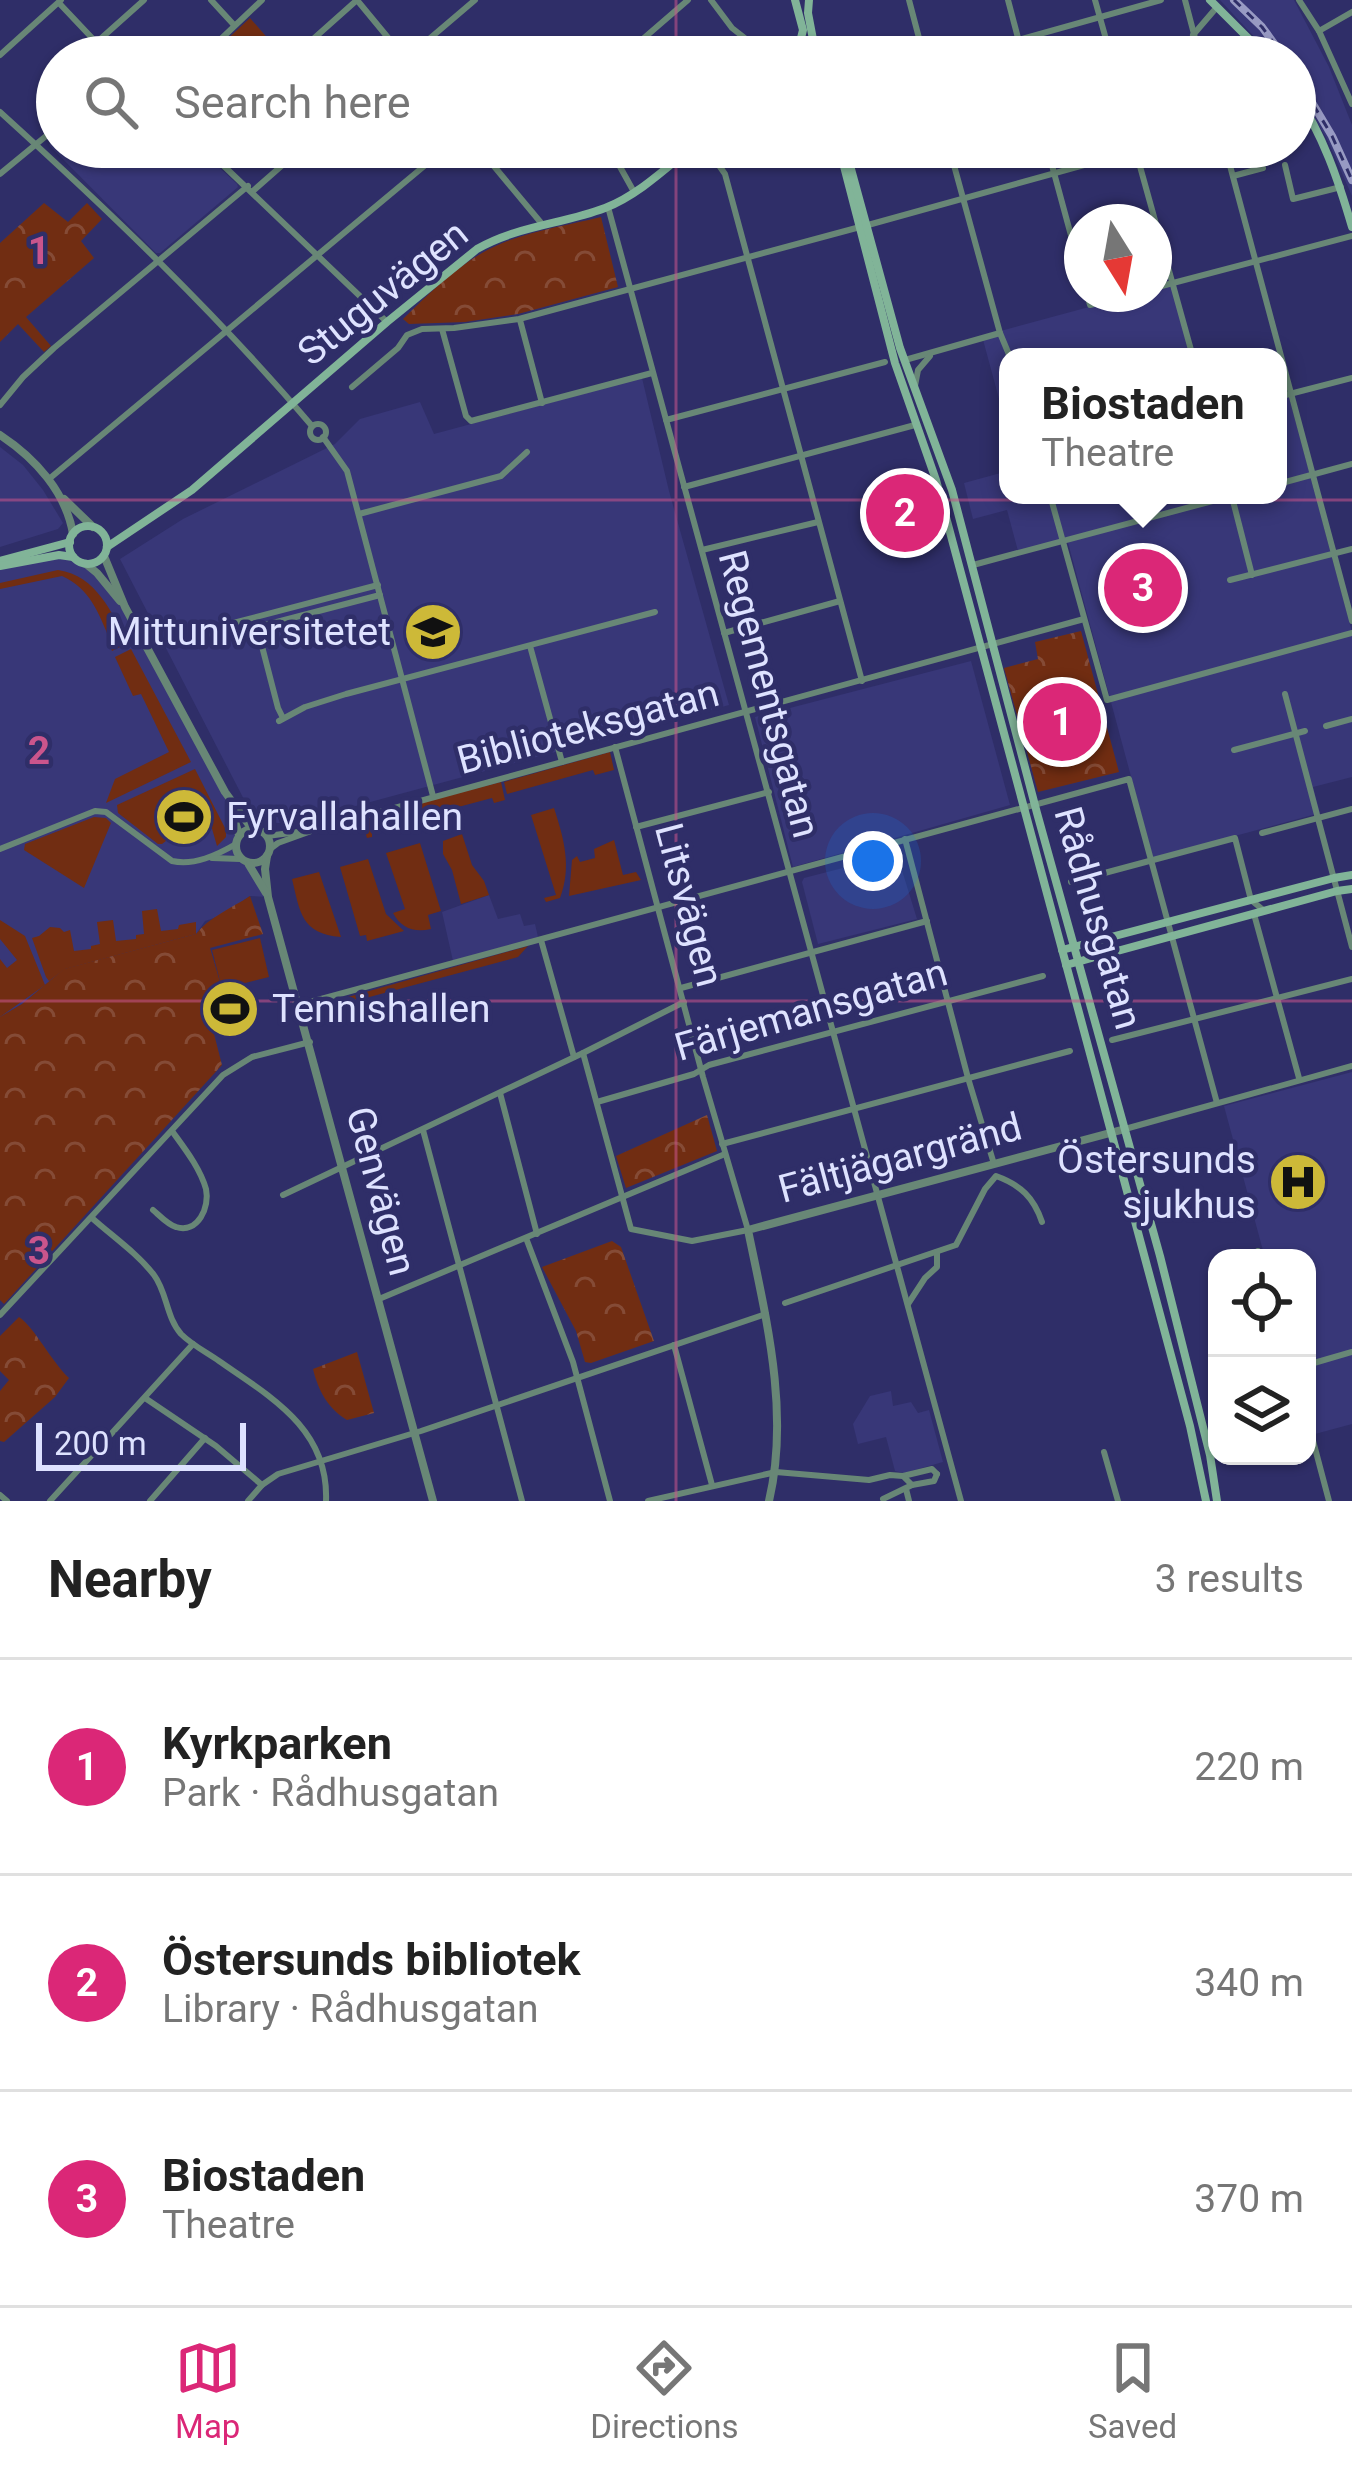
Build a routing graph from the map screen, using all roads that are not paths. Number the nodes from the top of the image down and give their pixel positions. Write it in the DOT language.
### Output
graph roads {
  1 [pos="144,0"];
  2 [pos="211,0"];
  3 [pos="357,0"];
  4 [pos="475,0"];
  5 [pos="688,0"];
  6 [pos="711,0"];
  7 [pos="795,0"];
  8 [pos="809,0"];
  9 [pos="909,0"];
  10 [pos="1007,0"];
  11 [pos="1096,0"];
  12 [pos="1161,0"];
  13 [pos="1185,0"];
  14 [pos="1299,0"];
  15 [pos="58,1"];
  16 [pos="259,1"];
  17 [pos="1213,3"];
  18 [pos="1352,12"];
  19 [pos="1100,16"];
  20 [pos="234,25"];
  21 [pos="1319,31"];
  22 [pos="1193,35"];
  23 [pos="91,36"];
  24 [pos="104,36"];
  25 [pos="223,36"];
  26 [pos="316,36"];
  27 [pos="388,36"];
  28 [pos="431,36"];
  29 [pos="646,36"];
  30 [pos="742,36"];
  31 [pos="802,36"];
  32 [pos="814,36"];
  33 [pos="918,36"];
  34 [pos="1018,36"];
  35 [pos="1030,36"];
  36 [pos="1105,36"];
  37 [pos="1246,36"];
  38 [pos="0,55"];
  39 [pos="1351,100"];
  40 [pos="0,112"];
  41 [pos="1316,131"];
  42 [pos="36,143"];
  43 [pos="36,145"];
  44 [pos="62,168"];
  45 [pos="227,168"];
  46 [pos="276,168"];
  47 [pos="422,168"];
  48 [pos="497,168"];
  49 [pos="621,168"];
  50 [pos="665,168"];
  51 [pos="721,168"];
  52 [pos="848,168"];
  53 [pos="955,168"];
  54 [pos="1052,168"];
  55 [pos="1073,168"];
  56 [pos="1140,168"];
  57 [pos="1230,168"];
  58 [pos="1263,168"];
  59 [pos="1286,168"];
  60 [pos="0,174"];
  61 [pos="1054,174"];
  62 [pos="1232,176"];
  63 [pos="1341,187"];
  64 [pos="250,189"];
  65 [pos="634,192"];
  66 [pos="963,200"];
  67 [pos="608,207"];
  68 [pos="1064,210"];
  69 [pos="542,224"];
  70 [pos="864,226"];
  71 [pos="1352,232"];
  72 [pos="318,256"];
  73 [pos="747,258"];
  74 [pos="157,261"];
  75 [pos="1256,261"];
  76 [pos="1173,283"];
  77 [pos="630,290"];
  78 [pos="519,319"];
  79 [pos="387,322"];
  80 [pos="442,329"];
  81 [pos="226,330"];
  82 [pos="1000,334"];
  83 [pos="1006,348"];
  84 [pos="1191,348"];
  85 [pos="1279,348"];
  86 [pos="933,353"];
  87 [pos="895,362"];
  88 [pos="653,373"];
  89 [pos="1352,378"];
  90 [pos="1287,379"];
  91 [pos="352,387"];
  92 [pos="783,389"];
  93 [pos="914,389"];
  94 [pos="1291,394"];
  95 [pos="1287,395"];
  96 [pos="542,404"];
  97 [pos="0,405"];
  98 [pos="293,405"];
  99 [pos="666,420"];
  100 [pos="915,425"];
  101 [pos="0,435"];
  102 [pos="527,452"];
  103 [pos="800,456"];
  104 [pos="1352,464"];
  105 [pos="1313,474"];
  106 [pos="49,480"];
  107 [pos="1287,481"];
  108 [pos="684,487"];
  109 [pos="59,494"];
  110 [pos="1052,504"];
  111 [pos="1199,504"];
  112 [pos="1234,504"];
  113 [pos="359,514"];
  114 [pos="818,522"];
  115 [pos="135,527"];
  116 [pos="98,530"];
  117 [pos="71,538"];
  118 [pos="1062,542"];
  119 [pos="1352,549"];
  120 [pos="702,550"];
  121 [pos="106,551"];
  122 [pos="1334,554"];
  123 [pos="73,557"];
  124 [pos="0,563"];
  125 [pos="86,564"];
  126 [pos="973,566"];
  127 [pos="1252,575"];
  128 [pos="1230,580"];
  129 [pos="378,585"];
  130 [pos="381,595"];
  131 [pos="338,596"];
  132 [pos="840,601"];
  133 [pos="340,605"];
  134 [pos="125,607"];
  135 [pos="655,612"];
  136 [pos="1084,620"];
  137 [pos="1352,620"];
  138 [pos="255,622"];
  139 [pos="724,633"];
  140 [pos="1352,633"];
  141 [pos="992,644"];
  142 [pos="530,646"];
  143 [pos="979,648"];
  144 [pos="403,679"];
  145 [pos="862,681"];
  146 [pos="1285,694"];
  147 [pos="745,712"];
  148 [pos="1352,719"];
  149 [pos="1326,726"];
  150 [pos="1305,731"];
  151 [pos="1295,734"];
  152 [pos="614,748"];
  153 [pos="1234,750"];
  154 [pos="562,762"];
  155 [pos="225,792"];
  156 [pos="769,792"];
  157 [pos="433,796"];
  158 [pos="1035,805"];
  159 [pos="1024,808"];
  160 [pos="1352,809"];
  161 [pos="1318,818"];
  162 [pos="636,827"];
  163 [pos="252,829"];
  164 [pos="314,830"];
  165 [pos="1262,832"];
  166 [pos="267,836"];
  167 [pos="237,839"];
  168 [pos="905,839"];
  169 [pos="0,849"];
  170 [pos="268,852"];
  171 [pos="208,857"];
  172 [pos="1151,860"];
  173 [pos="244,861"];
  174 [pos="789,873"];
  175 [pos="1352,875"];
  176 [pos="1334,878"];
  177 [pos="1071,882"];
  178 [pos="1352,890"];
  179 [pos="1336,891"];
  180 [pos="268,897"];
  181 [pos="1251,900"];
  182 [pos="657,908"];
  183 [pos="1265,910"];
  184 [pos="1254,914"];
  185 [pos="927,921"];
  186 [pos="1167,922"];
  187 [pos="1171,936"];
  188 [pos="541,940"];
  189 [pos="1075,946"];
  190 [pos="1352,947"];
  191 [pos="1062,950"];
  192 [pos="810,953"];
  193 [pos="1079,962"];
  194 [pos="1066,965"];
  195 [pos="1043,976"];
  196 [pos="1352,979"];
  197 [pos="680,988"];
  198 [pos="1278,998"];
  199 [pos="684,1002"];
  200 [pos="948,1002"];
  201 [pos="299,1005"];
  202 [pos="1194,1018"];
  203 [pos="833,1032"];
  204 [pos="1112,1040"];
  205 [pos="310,1042"];
  206 [pos="1070,1051"];
  207 [pos="579,1055"];
  208 [pos="1352,1066"];
  209 [pos="702,1069"];
  210 [pos="968,1078"];
  211 [pos="1300,1079"];
  212 [pos="500,1093"];
  213 [pos="1217,1102"];
  214 [pos="596,1103"];
  215 [pos="855,1108"];
  216 [pos="423,1130"];
  217 [pos="1125,1130"];
  218 [pos="172,1131"];
  219 [pos="1113,1132"];
  220 [pos="722,1144"];
  221 [pos="725,1154"];
  222 [pos="994,1164"];
  223 [pos="341,1167"];
  224 [pos="283,1195"];
  225 [pos="876,1195"];
  226 [pos="622,1200"];
  227 [pos="153,1210"];
  228 [pos="92,1218"];
  229 [pos="1042,1222"];
  230 [pos="748,1230"];
  231 [pos="537,1234"];
  232 [pos="526,1238"];
  233 [pos="937,1252"];
  234 [pos="459,1265"];
  235 [pos="897,1267"];
  236 [pos="379,1299"];
  237 [pos="784,1303"];
  238 [pos="908,1304"];
  239 [pos="1,1311"];
  240 [pos="766,1314"];
  241 [pos="193,1344"];
  242 [pos="674,1345"];
  243 [pos="1352,1352"];
  244 [pos="1316,1362"];
  245 [pos="577,1378"];
  246 [pos="144,1397"];
  247 [pos="496,1406"];
  248 [pos="416,1433"];
  249 [pos="205,1438"];
  250 [pos="1104,1452"];
  251 [pos="1316,1452"];
  252 [pos="322,1460"];
  253 [pos="776,1472"];
  254 [pos="902,1476"];
  255 [pos="262,1485"];
  256 [pos="712,1485"];
  257 [pos="909,1487"];
  258 [pos="883,1499"];
  259 [pos="50,1501"];
  260 [pos="150,1501"];
  261 [pos="248,1501"];
  262 [pos="326,1501"];
  263 [pos="433,1501"];
  264 [pos="522,1501"];
  265 [pos="610,1501"];
  266 [pos="648,1501"];
  267 [pos="770,1501"];
  268 [pos="910,1501"];
  269 [pos="962,1501"];
  270 [pos="1118,1501"];
  271 [pos="1206,1501"];
  272 [pos="1217,1501"];
  273 [pos="1329,1501"];
  1 -- 24 [label="street"];
  2 -- 20 [label="street"];
  3 -- 26 [label="street"];
  3 -- 27 [label="street"];
  4 -- 28 [label="street"];
  5 -- 29 [label="street"];
  6 -- 30 [label="street"];
  7 -- 31 [label="main road"];
  8 -- 32 [label="main road"];
  9 -- 33 [label="street"];
  10 -- 34 [label="street"];
  11 -- 19 [label="street"];
  12 -- 19 [label="street"];
  13 -- 22 [label="street"];
  14 -- 21 [label="street"];
  15 -- 23 [label="street"];
  15 -- 38 [label="street"];
  16 -- 20 [label="street"];
  17 -- 22 [label="street"];
  17 -- 37 [label="main road"];
  18 -- 21 [label="street"];
  19 -- 35 [label="street"];
  19 -- 36 [label="street"];
  20 -- 25 [label="street"];
  21 -- 39 [label="street"];
  40 -- 42 [label="street"];
  41 -- 63 [label="main road"];
  43 -- 60 [label="street"];
  44 -- 74 [label="street"];
  45 -- 64 [label="street"];
  46 -- 64 [label="street"];
  47 -- 72 [label="street"];
  48 -- 69 [label="street"];
  49 -- 65 [label="street"];
  50 -- 65 [label="main road, Stuguvägen"];
  51 -- 73 [label="street"];
  52 -- 70 [label="main road, Rådhusgatan"];
  53 -- 66 [label="street"];
  54 -- 61 [label="street"];
  55 -- 61 [label="street"];
  56 -- 76 [label="street"];
  57 -- 62 [label="street"];
  58 -- 62 [label="street"];
  59 -- 63 [label="street"];
  61 -- 66 [label="street"];
  61 -- 68 [label="street"];
  62 -- 75 [label="street"];
  63 -- 71 [label="main road"];
  64 -- 72 [label="street"];
  64 -- 74 [label="street"];
  65 -- 67 [label="main road, Stuguvägen"];
  66 -- 70 [label="street"];
  66 -- 82 [label="street"];
  67 -- 69 [label="main road, Stuguvägen"];
  67 -- 77 [label="street, Regementsgatan"];
  69 -- 79 [label="main road, Stuguvägen"];
  70 -- 73 [label="street"];
  70 -- 87 [label="main road, Rådhusgatan"];
  71 -- 75 [label="street"];
  72 -- 79 [label="street"];
  72 -- 81 [label="street"];
  73 -- 77 [label="street"];
  73 -- 92 [label="street"];
  74 -- 81 [label="street"];
  74 -- 97 [label="street"];
  75 -- 76 [label="street"];
  75 -- 85 [label="street"];
  76 -- 84 [label="street"];
  77 -- 78 [label="street"];
  77 -- 88 [label="street, Regementsgatan"];
  78 -- 80 [label="street"];
  78 -- 96 [label="street"];
  79 -- 98 [label="main road, Stuguvägen"];
  80 -- 91 [label="street"];
  80 -- 96 [label="street"];
  81 -- 98 [label="street"];
  81 -- 106 [label="street"];
  82 -- 83 [label="street"];
  82 -- 86 [label="street"];
  86 -- 87 [label="street"];
  86 -- 93 [label="street"];
  87 -- 92 [label="street"];
  87 -- 93 [label="main road, Rådhusgatan"];
  87 -- 100 [label="main road, Rådhusgatan"];
  88 -- 96 [label="street"];
  88 -- 99 [label="street, Regementsgatan"];
  89 -- 94 [label="street"];
  90 -- 94 [label="street"];
  92 -- 99 [label="street"];
  92 -- 103 [label="street"];
  93 -- 126 [label="main road, Rådhusgatan"];
  94 -- 95 [label="street"];
  94 -- 105 [label="street"];
  98 -- 113 [label="street"];
  98 -- 115 [label="main road, Stuguvägen"];
  99 -- 108 [label="street, Regementsgatan"];
  100 -- 103 [label="street"];
  100 -- 143 [label="main road, Rådhusgatan"];
  101 -- 106 [label="street"];
  102 -- 113 [label="street"];
  103 -- 108 [label="street"];
  103 -- 114 [label="street"];
  104 -- 105 [label="street"];
  105 -- 107 [label="street"];
  105 -- 122 [label="street"];
  106 -- 109 [label="street"];
  108 -- 120 [label="street, Regementsgatan"];
  109 -- 116 [label="street"];
  109 -- 117 [label="street"];
  110 -- 118 [label="street"];
  111 -- 118 [label="street"];
  112 -- 127 [label="street"];
  113 -- 129 [label="street"];
  114 -- 120 [label="street"];
  114 -- 132 [label="street"];
  115 -- 116 [label="main road, Stuguvägen"];
  115 -- 121 [label="main road, Stuguvägen"];
  116 -- 117 [label="main road"];
  116 -- 121 [label="main road"];
  117 -- 123 [label="main road"];
  117 -- 124 [label="main road"];
  118 -- 126 [label="street"];
  118 -- 136 [label="street"];
  119 -- 122 [label="street"];
  120 -- 139 [label="street, Regementsgatan"];
  121 -- 125 [label="main road"];
  121 -- 134 [label="street"];
  122 -- 127 [label="street"];
  122 -- 137 [label="street"];
  123 -- 124 [label="main road"];
  123 -- 125 [label="main road"];
  125 -- 134 [label="street"];
  126 -- 141 [label="main road, Rådhusgatan"];
  127 -- 128 [label="street"];
  129 -- 130 [label="street"];
  129 -- 131 [label="street"];
  130 -- 133 [label="street"];
  130 -- 144 [label="street"];
  131 -- 133 [label="street"];
  131 -- 138 [label="street"];
  132 -- 139 [label="street"];
  132 -- 145 [label="street"];
  133 -- 138 [label="street"];
  134 -- 155 [label="street"];
  135 -- 142 [label="street"];
  136 -- 140 [label="street"];
  136 -- 141 [label="street, Biblioteksgatan"];
  138 -- 138 [label="street"];
  138 -- 144 [label="street"];
  139 -- 147 [label="street, Regementsgatan"];
  141 -- 143 [label="street, Biblioteksgatan"];
  141 -- 158 [label="main road, Rådhusgatan"];
  142 -- 144 [label="street"];
  142 -- 154 [label="street"];
  143 -- 145 [label="street, Biblioteksgatan"];
  143 -- 159 [label="main road, Rådhusgatan"];
  144 -- 157 [label="street"];
  145 -- 147 [label="street, Biblioteksgatan"];
  146 -- 151 [label="street"];
  147 -- 152 [label="street, Biblioteksgatan"];
  147 -- 156 [label="street, Regementsgatan"];
  148 -- 149 [label="street"];
  150 -- 151 [label="street"];
  151 -- 153 [label="street"];
  151 -- 161 [label="street"];
  152 -- 154 [label="street, Biblioteksgatan"];
  152 -- 162 [label="street, Litsvägen"];
  154 -- 157 [label="street, Biblioteksgatan"];
  155 -- 163 [label="street"];
  155 -- 167 [label="street"];
  156 -- 162 [label="street"];
  156 -- 174 [label="street, Regementsgatan"];
  157 -- 164 [label="street, Biblioteksgatan"];
  158 -- 159 [label="street"];
  158 -- 172 [label="street"];
  158 -- 189 [label="main road, Rådhusgatan"];
  159 -- 168 [label="street"];
  159 -- 191 [label="main road, Rådhusgatan"];
  160 -- 161 [label="street"];
  161 -- 165 [label="street"];
  161 -- 176 [label="street"];
  162 -- 182 [label="street, Litsvägen"];
  163 -- 166 [label="street"];
  163 -- 167 [label="street"];
  164 -- 166 [label="street, Biblioteksgatan"];
  164 -- 170 [label="street, Biblioteksgatan"];
  166 -- 170 [label="street"];
  167 -- 171 [label="street"];
  167 -- 173 [label="street"];
  168 -- 174 [label="street"];
  168 -- 185 [label="street"];
  169 -- 171 [label="street"];
  170 -- 173 [label="street"];
  170 -- 180 [label="street, Genvägen"];
  171 -- 173 [label="street"];
  172 -- 177 [label="street"];
  172 -- 181 [label="street"];
  172 -- 186 [label="street"];
  173 -- 180 [label="street, Genvägen"];
  174 -- 182 [label="street"];
  174 -- 192 [label="street, Regementsgatan"];
  175 -- 176 [label="main road"];
  176 -- 179 [label="street"];
  176 -- 181 [label="main road"];
  178 -- 179 [label="main road"];
  179 -- 183 [label="main road"];
  179 -- 190 [label="street"];
  180 -- 201 [label="street, Genvägen"];
  181 -- 183 [label="street"];
  181 -- 186 [label="main road"];
  182 -- 188 [label="street"];
  182 -- 197 [label="street, Litsvägen"];
  183 -- 184 [label="main road"];
  184 -- 187 [label="main road"];
  184 -- 198 [label="street"];
  185 -- 192 [label="street"];
  185 -- 200 [label="street"];
  186 -- 187 [label="street"];
  186 -- 189 [label="main road"];
  187 -- 193 [label="main road"];
  187 -- 202 [label="street"];
  188 -- 201 [label="street"];
  188 -- 207 [label="street"];
  189 -- 191 [label="main road"];
  189 -- 193 [label="main road, Rådhusgatan"];
  191 -- 194 [label="main road, Rådhusgatan"];
  192 -- 197 [label="street"];
  192 -- 203 [label="street, Regementsgatan"];
  193 -- 194 [label="main road"];
  193 -- 217 [label="main road, Rådhusgatan"];
  194 -- 219 [label="main road, Rådhusgatan"];
  195 -- 200 [label="street, Färjemansgatan"];
  196 -- 198 [label="street"];
  197 -- 199 [label="street, Litsvägen"];
  198 -- 202 [label="street"];
  198 -- 211 [label="street"];
  199 -- 207 [label="street"];
  199 -- 209 [label="street, Litsvägen"];
  200 -- 203 [label="street, Färjemansgatan"];
  200 -- 210 [label="street"];
  201 -- 205 [label="street, Genvägen"];
  202 -- 204 [label="street"];
  202 -- 213 [label="street"];
  203 -- 209 [label="street, Färjemansgatan"];
  203 -- 215 [label="street, Regementsgatan"];
  205 -- 218 [label="street"];
  205 -- 223 [label="street, Genvägen"];
  206 -- 210 [label="street"];
  207 -- 212 [label="street"];
  207 -- 214 [label="street"];
  208 -- 211 [label="street, Fältjägargränd"];
  209 -- 214 [label="street, Färjemansgatan"];
  209 -- 220 [label="street, Litsvägen"];
  210 -- 215 [label="street"];
  210 -- 222 [label="street"];
  211 -- 213 [label="street, Fältjägargränd"];
  212 -- 216 [label="street"];
  212 -- 231 [label="street"];
  213 -- 217 [label="street, Fältjägargränd"];
  214 -- 226 [label="street"];
  215 -- 220 [label="street"];
  215 -- 225 [label="street, Regementsgatan"];
  216 -- 223 [label="street"];
  216 -- 234 [label="street"];
  217 -- 219 [label="street, Fältjägargränd"];
  217 -- 272 [label="main road, Rådhusgatan"];
  218 -- 227 [label="street"];
  218 -- 228 [label="street"];
  219 -- 222 [label="street, Fältjägargränd"];
  219 -- 271 [label="main road, Rådhusgatan"];
  220 -- 221 [label="street, Litsvägen"];
  221 -- 226 [label="street"];
  221 -- 230 [label="street, Litsvägen"];
  222 -- 225 [label="street, Fältjägargränd"];
  223 -- 224 [label="street"];
  223 -- 236 [label="street, Genvägen"];
  225 -- 230 [label="street, Fältjägargränd"];
  225 -- 235 [label="street, Regementsgatan"];
  226 -- 230 [label="street, Fältjägargränd"];
  226 -- 231 [label="street"];
  228 -- 239 [label="street"];
  228 -- 241 [label="street"];
  229 -- 233 [label="street"];
  230 -- 240 [label="street, Litsvägen"];
  231 -- 232 [label="street"];
  232 -- 234 [label="street"];
  232 -- 245 [label="street"];
  233 -- 235 [label="street"];
  233 -- 238 [label="street"];
  234 -- 236 [label="street"];
  234 -- 247 [label="street"];
  235 -- 237 [label="street"];
  235 -- 238 [label="street, Regementsgatan"];
  236 -- 248 [label="street, Genvägen"];
  238 -- 269 [label="street, Regementsgatan"];
  240 -- 242 [label="street"];
  240 -- 253 [label="street, Litsvägen"];
  241 -- 246 [label="street"];
  241 -- 252 [label="street"];
  242 -- 245 [label="street"];
  242 -- 256 [label="street"];
  243 -- 244 [label="street"];
  245 -- 247 [label="street"];
  245 -- 265 [label="street"];
  246 -- 249 [label="street"];
  246 -- 259 [label="street"];
  247 -- 248 [label="street"];
  247 -- 264 [label="street"];
  248 -- 252 [label="street"];
  248 -- 263 [label="street, Genvägen"];
  249 -- 255 [label="street"];
  249 -- 260 [label="street"];
  250 -- 270 [label="street"];
  251 -- 273 [label="street"];
  252 -- 255 [label="street"];
  252 -- 262 [label="street"];
  253 -- 254 [label="street"];
  253 -- 256 [label="street"];
  253 -- 267 [label="street, Litsvägen"];
  254 -- 257 [label="street"];
  254 -- 257 [label="street"];
  255 -- 261 [label="street"];
  256 -- 266 [label="street"];
  257 -- 258 [label="street"];
  257 -- 268 [label="street"];
}
